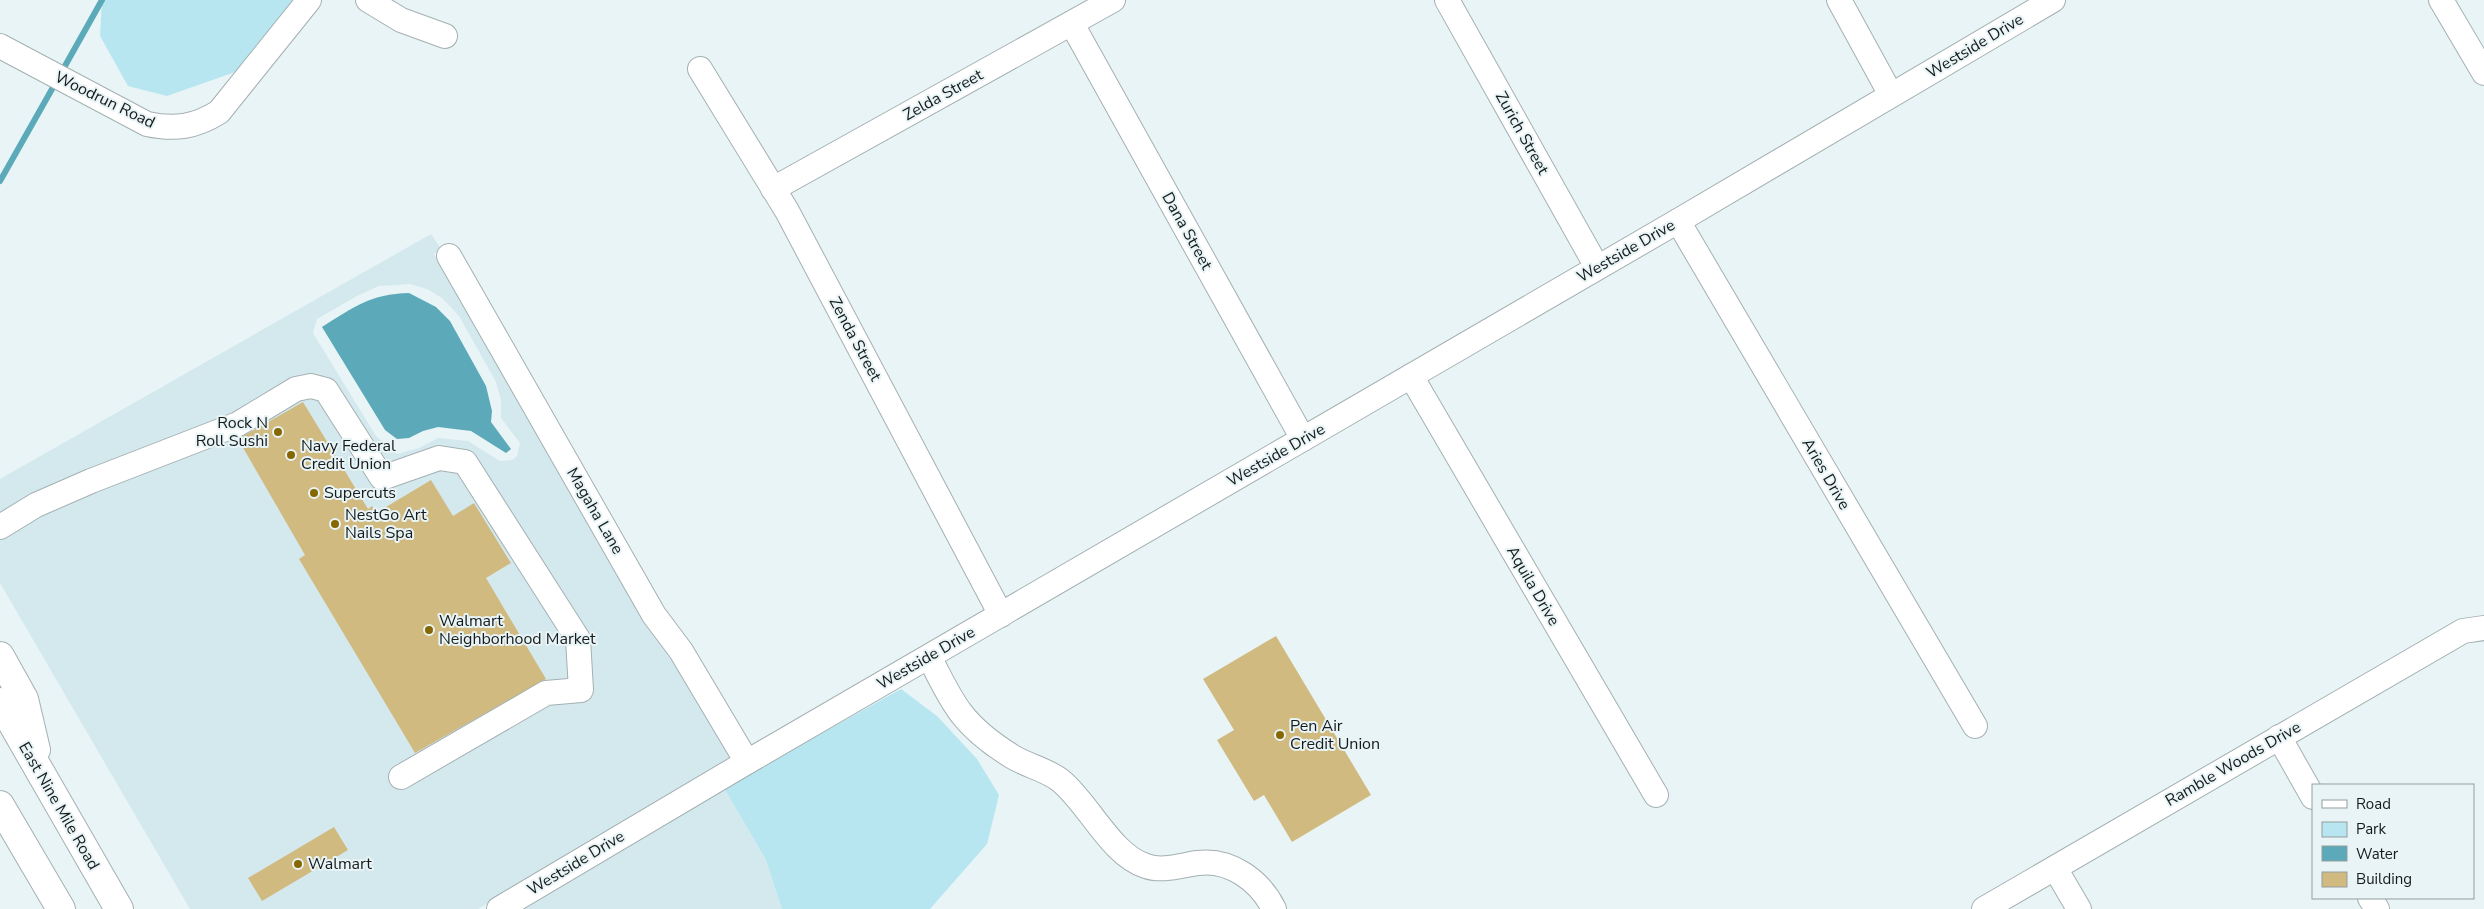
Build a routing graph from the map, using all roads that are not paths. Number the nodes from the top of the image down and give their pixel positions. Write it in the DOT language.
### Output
graph roads {
  1 [pos="309,0"];
  2 [pos="368,0"];
  3 [pos="1113,0"];
  4 [pos="1448,0"];
  5 [pos="1839,0"];
  6 [pos="2053,0"];
  7 [pos="2441,0"];
  8 [pos="1072,24"];
  9 [pos="445,36"];
  10 [pos="0,46"];
  11 [pos="700,69"];
  12 [pos="2484,73"];
  13 [pos="1891,95"];
  14 [pos="773,189"];
  15 [pos="1678,221"];
  16 [pos="449,256"];
  17 [pos="1597,267"];
  18 [pos="1411,376"];
  19 [pos="1303,439"];
  20 [pos="0,527"];
  21 [pos="1001,615"];
  22 [pos="2484,628"];
  23 [pos="0,656"];
  24 [pos="929,657"];
  25 [pos="0,702"];
  26 [pos="1975,726"];
  27 [pos="0,734"];
  28 [pos="2279,737"];
  29 [pos="747,762"];
  30 [pos="41,776"];
  31 [pos="401,777"];
  32 [pos="1656,794"];
  33 [pos="2312,795"];
  34 [pos="0,805"];
  35 [pos="2055,868"];
  36 [pos="61,909"];
  37 [pos="103,909"];
  38 [pos="119,909"];
  39 [pos="499,909"];
  40 [pos="1274,909"];
  41 [pos="1984,909"];
  42 [pos="2078,909"];
  1 -- 10 [label="street, Woodrun Road"];
  2 -- 9 [label="street"];
  3 -- 8 [label="street, Zelda Street"];
  4 -- 17 [label="street, Zurich Street"];
  5 -- 13 [label="street"];
  6 -- 13 [label="street, Westside Drive"];
  7 -- 12 [label="street"];
  8 -- 14 [label="street, Zelda Street"];
  8 -- 19 [label="street, Dana Street"];
  11 -- 14 [label="street, Zenda Street"];
  13 -- 15 [label="street, Westside Drive"];
  14 -- 21 [label="street, Zenda Street"];
  15 -- 17 [label="street, Westside Drive"];
  15 -- 26 [label="street, Aries Drive"];
  16 -- 29 [label="street, Magaha Lane"];
  17 -- 18 [label="street, Westside Drive"];
  18 -- 19 [label="street, Westside Drive"];
  18 -- 32 [label="street, Aquila Drive"];
  19 -- 21 [label="street, Westside Drive"];
  20 -- 31 [label="street"];
  21 -- 24 [label="street, Westside Drive"];
  22 -- 28 [label="street, Ramble Woods Drive"];
  23 -- 30 [label="main road"];
  24 -- 29 [label="street, Westside Drive"];
  24 -- 40 [label="street"];
  25 -- 30 [label="main road, East Nine Mile Road"];
  27 -- 37 [label="main road"];
  28 -- 33 [label="street"];
  28 -- 35 [label="street, Ramble Woods Drive"];
  29 -- 39 [label="street, Westside Drive"];
  30 -- 38 [label="main road, East Nine Mile Road"];
  34 -- 36 [label="main road"];
  35 -- 41 [label="street, Ramble Woods Drive"];
  35 -- 42 [label="street"];
}
